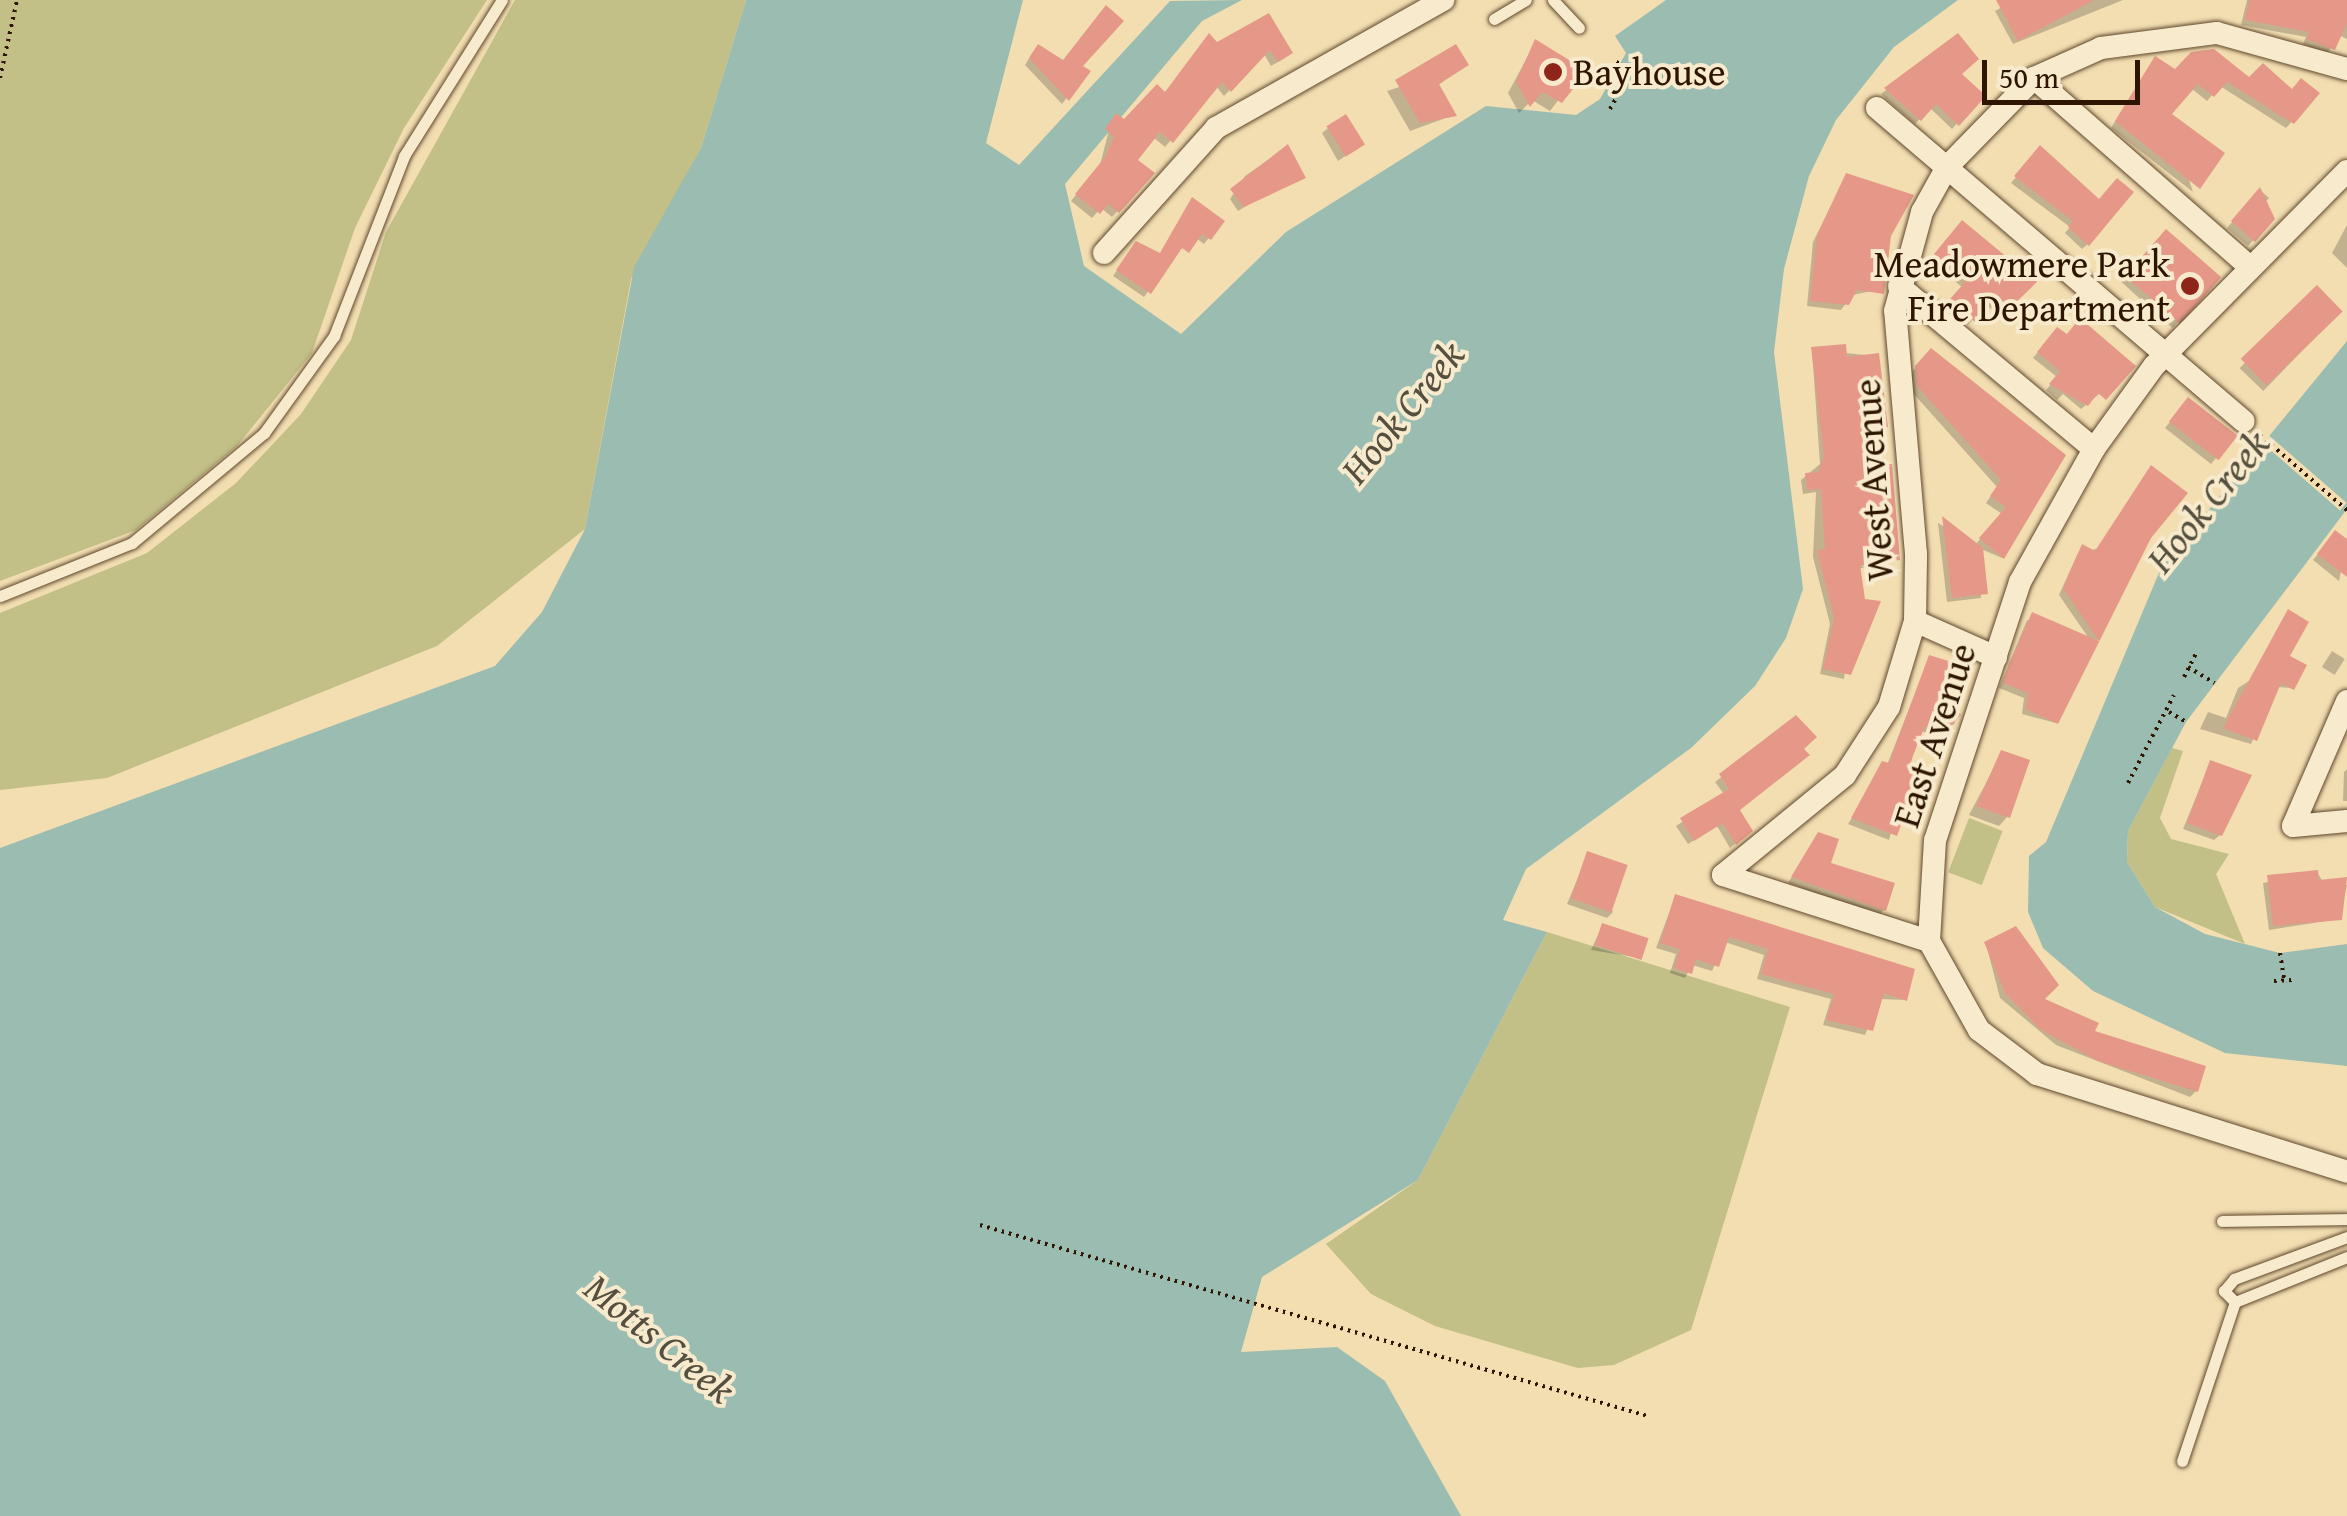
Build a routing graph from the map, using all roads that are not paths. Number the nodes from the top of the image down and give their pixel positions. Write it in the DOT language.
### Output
graph roads {
  1 [pos="502,0"];
  2 [pos="1443,0"];
  3 [pos="1526,0"];
  4 [pos="1553,0"];
  5 [pos="1494,19"];
  6 [pos="1579,28"];
  7 [pos="2347,69"];
  8 [pos="2034,78"];
  9 [pos="1877,108"];
  10 [pos="1947,168"];
  11 [pos="2347,171"];
  12 [pos="1104,253"];
  13 [pos="2250,267"];
  14 [pos="1900,286"];
  15 [pos="2165,352"];
  16 [pos="2244,421"];
  17 [pos="2094,450"];
  18 [pos="0,596"];
  19 [pos="1915,620"];
  20 [pos="1996,657"];
  21 [pos="2347,701"];
  22 [pos="2347,821"];
  23 [pos="1929,941"];
  24 [pos="2347,1172"];
  25 [pos="2347,1219"];
  26 [pos="2222,1221"];
  27 [pos="2347,1236"];
  28 [pos="2347,1258"];
  29 [pos="2235,1302"];
  30 [pos="2182,1462"];
  1 -- 18 [label="lane"];
  2 -- 12 [label="street"];
  3 -- 5 [label="lane"];
  4 -- 6 [label="lane"];
  7 -- 8 [label="street, West Avenue"];
  8 -- 10 [label="street, West Avenue"];
  8 -- 13 [label="street"];
  9 -- 10 [label="street"];
  10 -- 14 [label="street, West Avenue"];
  10 -- 15 [label="street"];
  11 -- 13 [label="street, East Avenue"];
  13 -- 15 [label="street, East Avenue"];
  14 -- 17 [label="street"];
  14 -- 19 [label="street, West Avenue"];
  15 -- 16 [label="street"];
  15 -- 17 [label="street, East Avenue"];
  17 -- 20 [label="street, East Avenue"];
  19 -- 20 [label="street"];
  19 -- 23 [label="street, West Avenue"];
  20 -- 23 [label="street, East Avenue"];
  21 -- 22 [label="street"];
  23 -- 24 [label="street"];
  25 -- 26 [label="lane"];
  27 -- 29 [label="lane"];
  28 -- 29 [label="lane"];
  29 -- 30 [label="lane"];
}
